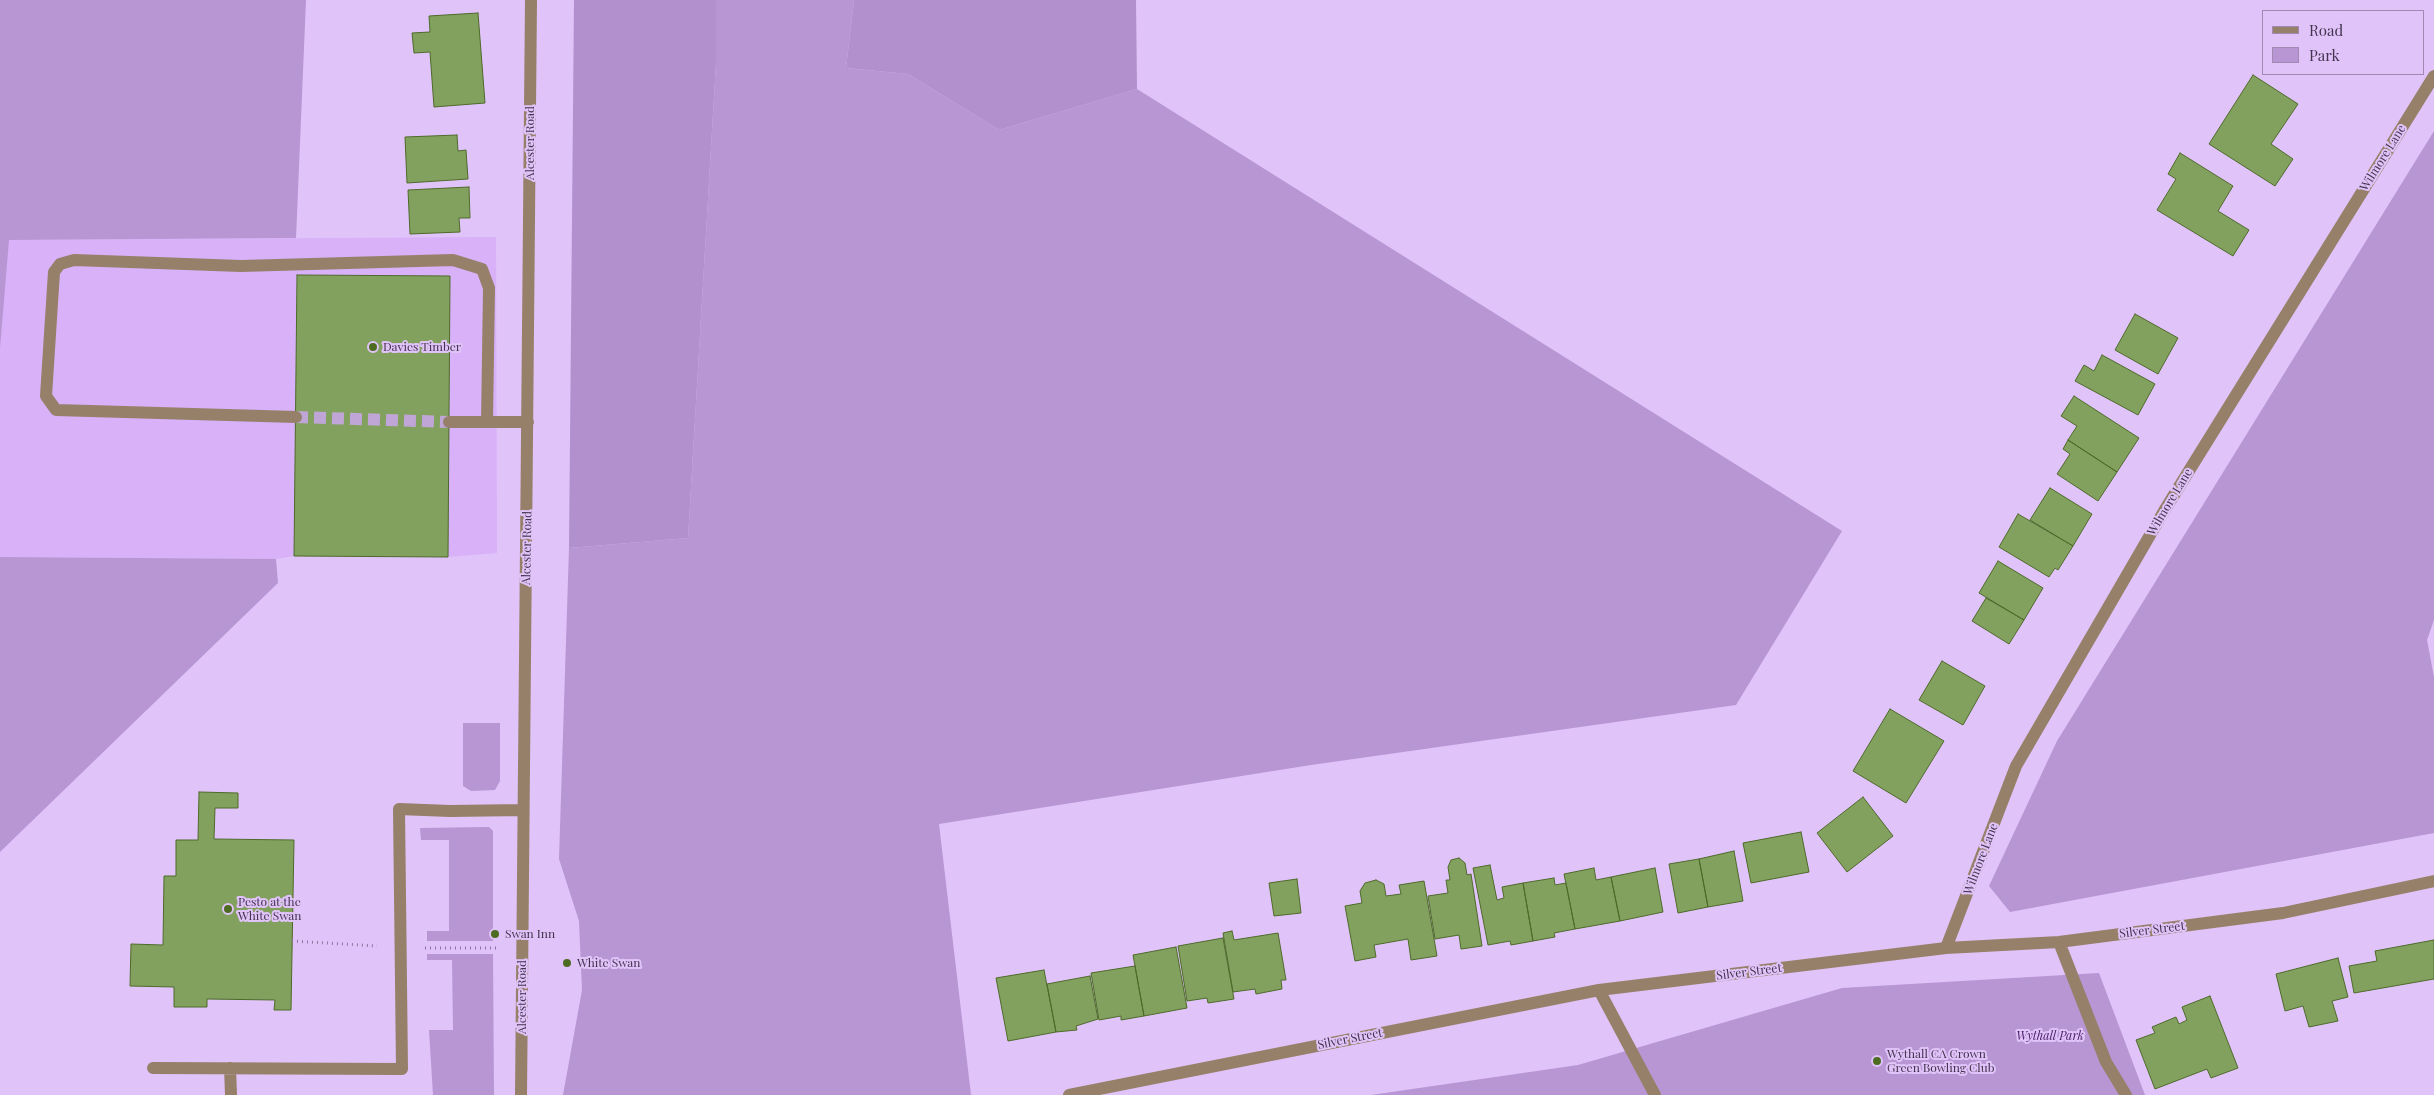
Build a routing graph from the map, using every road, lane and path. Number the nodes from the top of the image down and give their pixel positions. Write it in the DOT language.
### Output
graph roads {
  1 [pos="531,0"];
  2 [pos="2434,76"];
  3 [pos="296,417"];
  4 [pos="449,422"];
  5 [pos="487,422"];
  6 [pos="528,422"];
  7 [pos="523,810"];
  8 [pos="2434,880"];
  9 [pos="2059,942"];
  10 [pos="1946,948"];
  11 [pos="1599,990"];
  12 [pos="153,1068"];
  13 [pos="230,1068"];
  14 [pos="231,1095"];
  15 [pos="521,1095"];
  16 [pos="1069,1095"];
  17 [pos="1655,1095"];
  18 [pos="2126,1095"];
  1 -- 6 [label="street, Alcester Road"];
  2 -- 10 [label="street, Wilmore Lane"];
  3 -- 5 [label="street"];
  4 -- 5 [label="street"];
  5 -- 6 [label="street"];
  6 -- 7 [label="street, Alcester Road"];
  7 -- 13 [label="street"];
  7 -- 15 [label="street, Alcester Road"];
  8 -- 9 [label="street, Silver Street"];
  9 -- 10 [label="street, Silver Street"];
  9 -- 18 [label="street"];
  10 -- 11 [label="street, Silver Street"];
  11 -- 16 [label="street, Silver Street"];
  11 -- 17 [label="street"];
  12 -- 13 [label="street"];
  13 -- 14 [label="street"];
}
